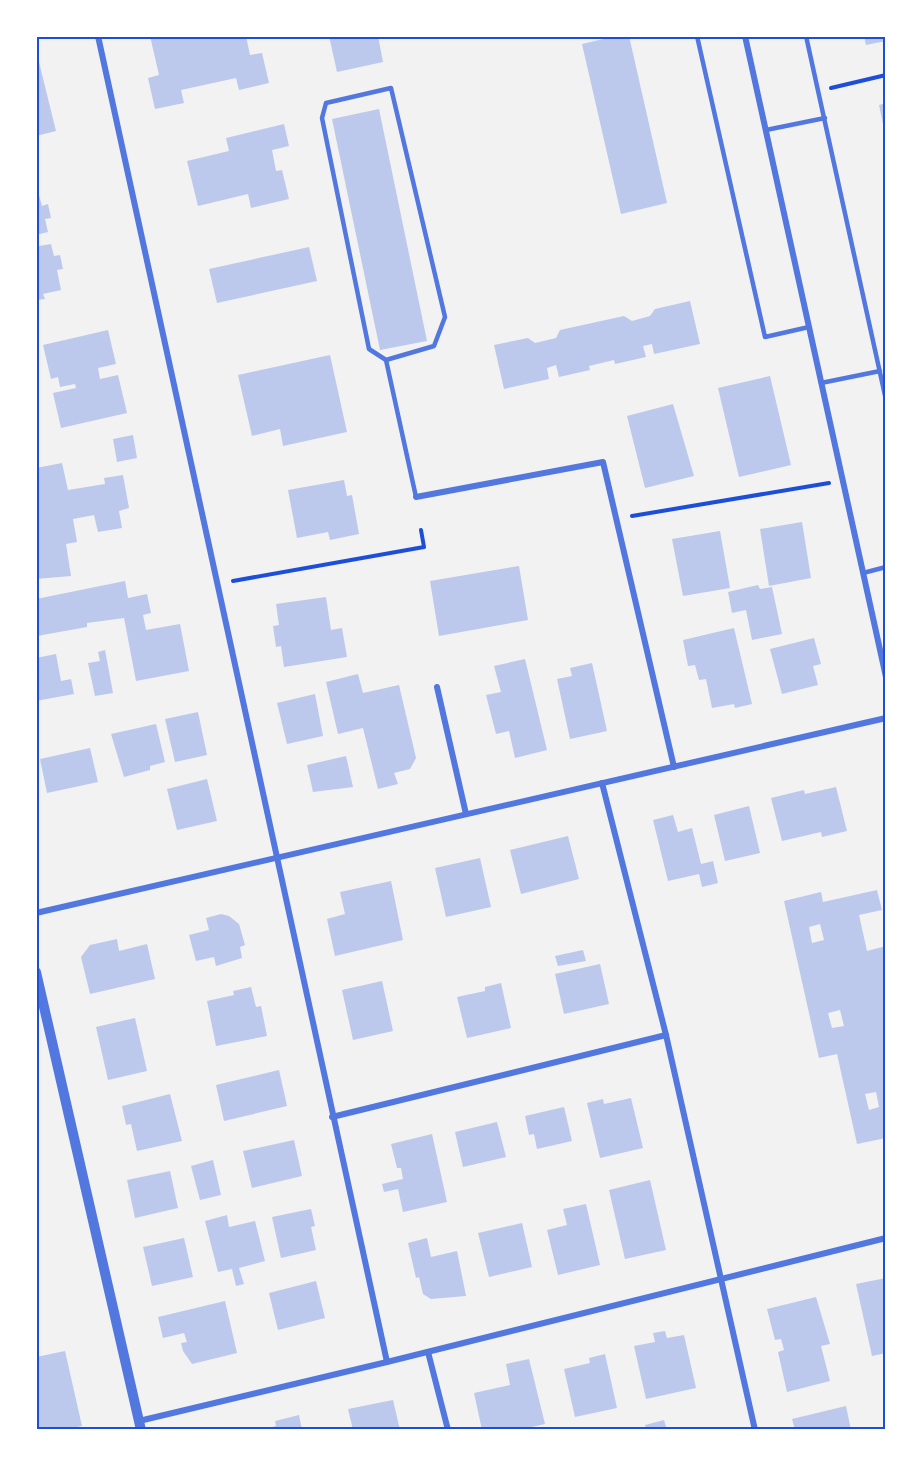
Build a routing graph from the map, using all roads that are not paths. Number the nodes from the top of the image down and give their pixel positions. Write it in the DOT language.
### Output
graph roads {
  1 [pos="98,36"];
  2 [pos="697,36"];
  3 [pos="745,36"];
  4 [pos="806,36"];
  5 [pos="825,118"];
  6 [pos="766,130"];
  7 [pos="809,327"];
  8 [pos="386,360"];
  9 [pos="880,371"];
  10 [pos="822,383"];
  11 [pos="886,400"];
  12 [pos="416,497"];
  13 [pos="886,567"];
  14 [pos="863,573"];
  15 [pos="886,677"];
  16 [pos="437,687"];
  17 [pos="886,718"];
  18 [pos="674,767"];
  19 [pos="602,783"];
  20 [pos="466,814"];
  21 [pos="277,858"];
  22 [pos="36,912"];
  23 [pos="36,972"];
  24 [pos="666,1035"];
  25 [pos="333,1117"];
  26 [pos="886,1238"];
  27 [pos="722,1277"];
  28 [pos="428,1352"];
  29 [pos="387,1362"];
  30 [pos="140,1425"];
  31 [pos="448,1430"];
  32 [pos="755,1430"];
  1 -- 21 [label="street"];
  2 -- 7 [label="lane"];
  3 -- 6 [label="street"];
  4 -- 5 [label="lane"];
  5 -- 6 [label="lane"];
  5 -- 9 [label="lane"];
  6 -- 7 [label="street"];
  7 -- 10 [label="street"];
  8 -- 8 [label="lane"];
  8 -- 12 [label="lane"];
  9 -- 10 [label="lane"];
  9 -- 11 [label="lane"];
  10 -- 14 [label="street"];
  12 -- 18 [label="street"];
  13 -- 14 [label="lane"];
  14 -- 15 [label="street"];
  16 -- 20 [label="street"];
  17 -- 18 [label="street"];
  18 -- 19 [label="street"];
  19 -- 20 [label="street"];
  19 -- 24 [label="street"];
  20 -- 21 [label="street"];
  21 -- 22 [label="street"];
  21 -- 25 [label="street"];
  23 -- 30 [label="street"];
  24 -- 25 [label="street"];
  24 -- 27 [label="street"];
  25 -- 29 [label="street"];
  26 -- 27 [label="street"];
  27 -- 28 [label="street"];
  27 -- 32 [label="street"];
  28 -- 29 [label="street"];
  28 -- 31 [label="street"];
  29 -- 30 [label="street"];
}
